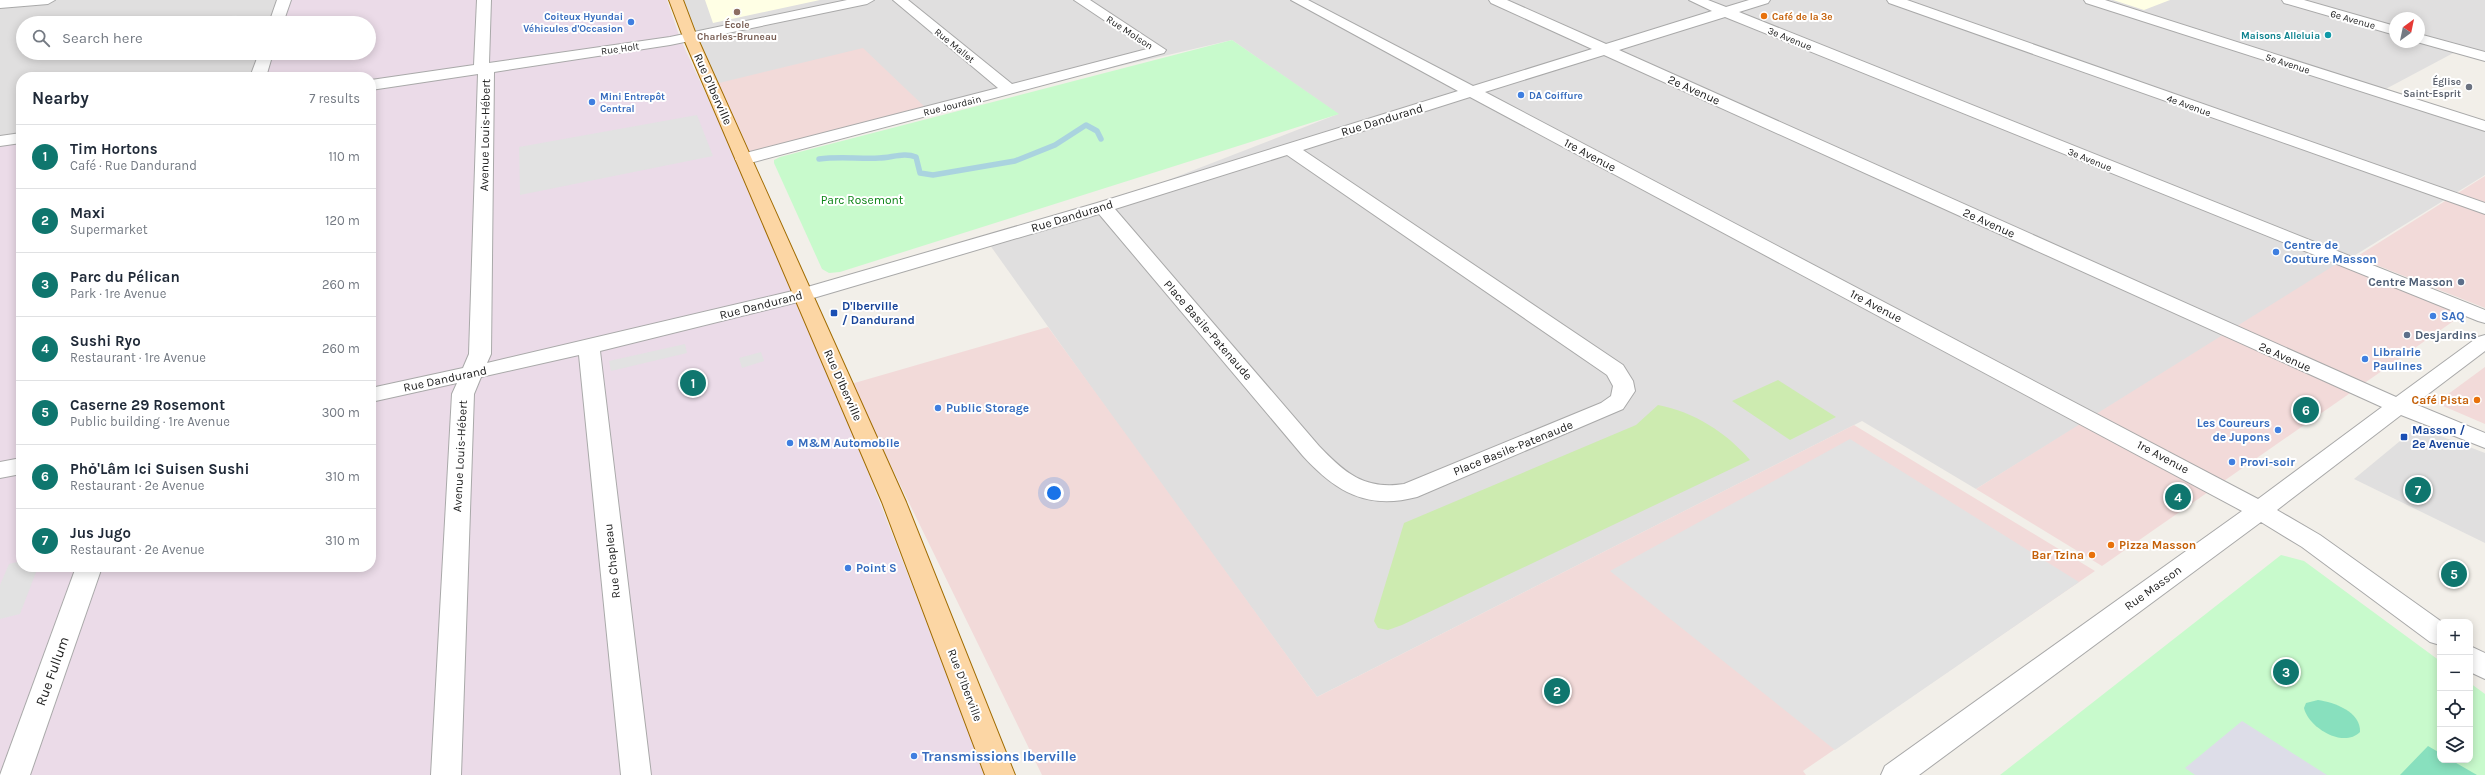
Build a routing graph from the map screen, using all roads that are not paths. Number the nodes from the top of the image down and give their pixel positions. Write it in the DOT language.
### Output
graph roads {
  1 [pos="48,0"];
  2 [pos="284,0"];
  3 [pos="484,0"];
  4 [pos="676,0"];
  5 [pos="867,0"];
  6 [pos="900,0"];
  7 [pos="1080,0"];
  8 [pos="1298,0"];
  9 [pos="1496,0"];
  10 [pos="1696,0"];
  11 [pos="1763,0"];
  12 [pos="1894,0"];
  13 [pos="2091,0"];
  14 [pos="2289,0"];
  15 [pos="0,4"];
  16 [pos="1726,12"];
  17 [pos="278,16"];
  18 [pos="2389,29"];
  19 [pos="690,37"];
  20 [pos="2425,40"];
  21 [pos="1602,49"];
  22 [pos="1159,50"];
  23 [pos="2485,57"];
  24 [pos="264,60"];
  25 [pos="484,68"];
  26 [pos="260,72"];
  27 [pos="376,84"];
  28 [pos="1010,90"];
  29 [pos="1471,92"];
  30 [pos="2485,126"];
  31 [pos="16,139"];
  32 [pos="0,141"];
  33 [pos="1290,149"];
  34 [pos="744,159"];
  35 [pos="1103,207"];
  36 [pos="2485,209"];
  37 [pos="803,295"];
  38 [pos="2485,316"];
  39 [pos="2485,341"];
  40 [pos="589,347"];
  41 [pos="471,374"];
  42 [pos="376,394"];
  43 [pos="2399,406"];
  44 [pos="2485,441"];
  45 [pos="16,467"];
  46 [pos="0,470"];
  47 [pos="2260,510"];
  48 [pos="86,572"];
  49 [pos="2437,633"];
  50 [pos="2473,659"];
  51 [pos="2485,668"];
  52 [pos="15,775"];
  53 [pos="446,775"];
  54 [pos="636,775"];
  55 [pos="1000,775"];
  56 [pos="1896,775"];
  1 -- 15 [label="street"];
  2 -- 17 [label="street"];
  3 -- 25 [label="street, Avenue Louis-Hébert"];
  4 -- 19 [label="main road, Rue D'Iberville"];
  5 -- 19 [label="street, Rue Holt"];
  6 -- 28 [label="street, Rue Mallet"];
  7 -- 22 [label="street, Rue Molson"];
  8 -- 29 [label="street, 1re Avenue"];
  9 -- 21 [label="street, 2e Avenue"];
  10 -- 16 [label="street, 3e Avenue"];
  11 -- 16 [label="street, Rue Dandurand"];
  12 -- 36 [label="street, 4e Avenue"];
  13 -- 30 [label="street, 5e Avenue"];
  14 -- 18 [label="street, 6e Avenue"];
  16 -- 21 [label="street, Rue Dandurand"];
  16 -- 38 [label="street, 3e Avenue"];
  19 -- 25 [label="street, Rue Holt"];
  19 -- 34 [label="main road, Rue D'Iberville"];
  20 -- 23 [label="street"];
  21 -- 29 [label="street, Rue Dandurand"];
  21 -- 43 [label="street, 2e Avenue"];
  22 -- 28 [label="street, Rue Jourdain"];
  24 -- 26 [label="street"];
  25 -- 27 [label="street, Rue Holt"];
  25 -- 41 [label="street, Avenue Louis-Hébert"];
  28 -- 34 [label="street, Rue Jourdain"];
  29 -- 33 [label="street, Rue Dandurand"];
  29 -- 47 [label="street, 1re Avenue"];
  31 -- 32 [label="street"];
  33 -- 35 [label="street, Rue Dandurand"];
  33 -- 35 [label="street, Place Basile-Patenaude"];
  34 -- 37 [label="main road, Rue D'Iberville"];
  35 -- 37 [label="street, Rue Dandurand"];
  37 -- 40 [label="street, Rue Dandurand"];
  37 -- 55 [label="main road, Rue D'Iberville"];
  39 -- 43 [label="street, Rue Masson"];
  40 -- 41 [label="street, Rue Dandurand"];
  40 -- 54 [label="street, Rue Chapleau"];
  41 -- 42 [label="street, Rue Dandurand"];
  41 -- 53 [label="street, Avenue Louis-Hébert"];
  43 -- 44 [label="street, 2e Avenue"];
  43 -- 47 [label="street, Rue Masson"];
  45 -- 46 [label="street"];
  47 -- 49 [label="street, 1re Avenue"];
  47 -- 56 [label="street, Rue Masson"];
  48 -- 52 [label="street, Rue Fullum"];
  50 -- 51 [label="street"];
}
